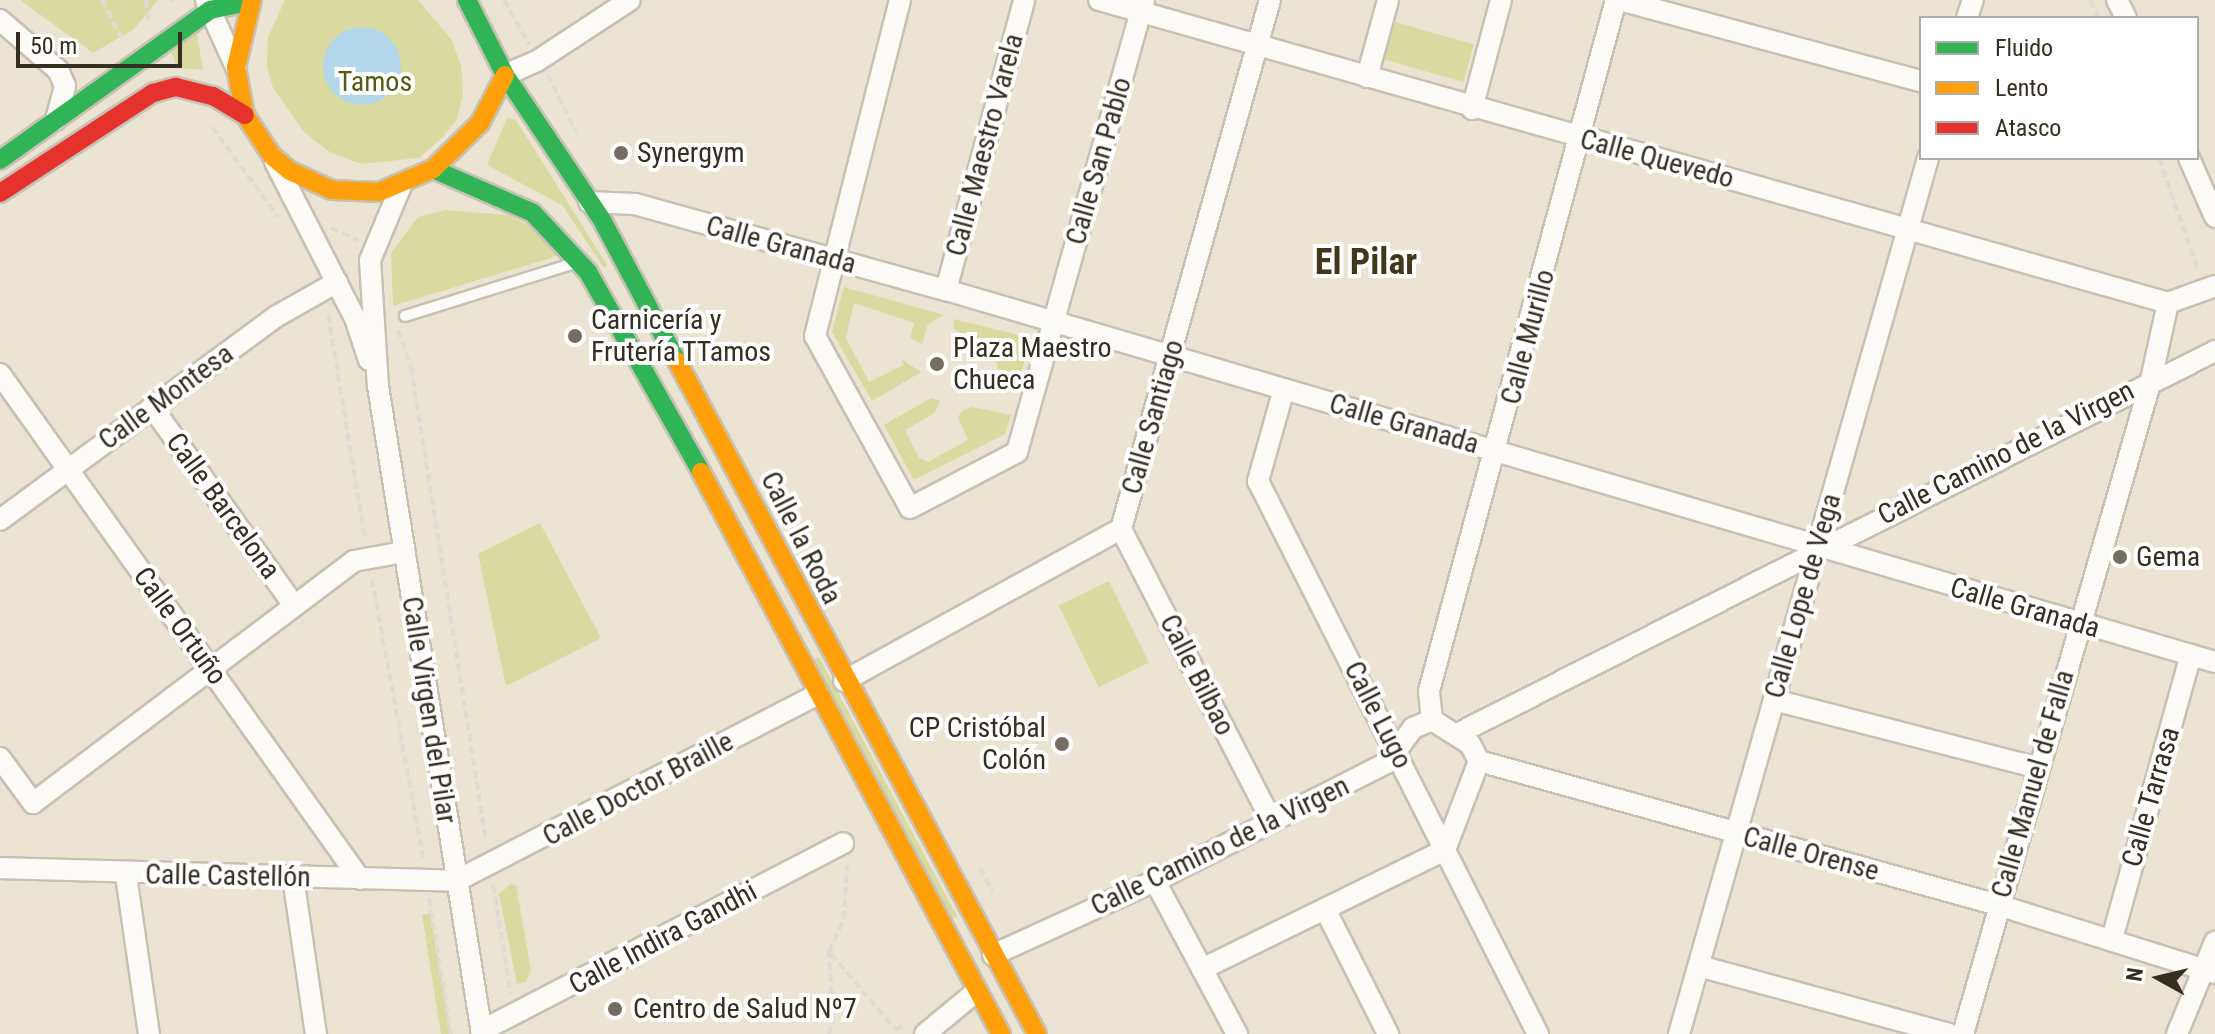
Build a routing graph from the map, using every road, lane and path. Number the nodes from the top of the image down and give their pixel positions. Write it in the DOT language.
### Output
graph roads {
  1 [pos="102,0"];
  2 [pos="146,0"];
  3 [pos="467,0"];
  4 [pos="630,0"];
  5 [pos="900,0"];
  6 [pos="1024,0"];
  7 [pos="1099,0"];
  8 [pos="1270,0"];
  9 [pos="1388,0"];
  10 [pos="1501,0"];
  11 [pos="1618,0"];
  12 [pos="251,1"];
  13 [pos="208,5"];
  14 [pos="1142,6"];
  15 [pos="0,20"];
  16 [pos="148,21"];
  17 [pos="121,37"];
  18 [pos="1257,47"];
  19 [pos="236,67"];
  20 [pos="505,75"];
  21 [pos="1367,77"];
  22 [pos="1919,80"];
  23 [pos="1472,109"];
  24 [pos="245,115"];
  25 [pos="56,120"];
  26 [pos="1582,139"];
  27 [pos="272,156"];
  28 [pos="0,160"];
  29 [pos="1927,160"];
  30 [pos="2160,160"];
  31 [pos="2190,160"];
  32 [pos="433,169"];
  33 [pos="401,186"];
  34 [pos="0,193"];
  35 [pos="589,202"];
  36 [pos="2215,217"];
  37 [pos="1908,227"];
  38 [pos="834,259"];
  39 [pos="578,261"];
  40 [pos="328,286"];
  41 [pos="2212,287"];
  42 [pos="946,290"];
  43 [pos="2168,303"];
  44 [pos="405,316"];
  45 [pos="1054,323"];
  46 [pos="2215,351"];
  47 [pos="1170,356"];
  48 [pos="0,374"];
  49 [pos="2151,380"];
  50 [pos="378,386"];
  51 [pos="1284,389"];
  52 [pos="152,407"];
  53 [pos="1496,450"];
  54 [pos="68,470"];
  55 [pos="0,520"];
  56 [pos="1121,529"];
  57 [pos="1817,548"];
  58 [pos="404,552"];
  59 [pos="369,555"];
  60 [pos="294,605"];
  61 [pos="2079,625"];
  62 [pos="2191,655"];
  63 [pos="2215,662"];
  64 [pos="210,669"];
  65 [pos="844,681"];
  66 [pos="819,694"];
  67 [pos="1774,700"];
  68 [pos="1432,720"];
  69 [pos="1457,734"];
  70 [pos="1396,751"];
  71 [pos="0,758"];
  72 [pos="1479,761"];
  73 [pos="2038,768"];
  74 [pos="1272,821"];
  75 [pos="1736,834"];
  76 [pos="843,843"];
  77 [pos="1445,850"];
  78 [pos="0,868"];
  79 [pos="126,875"];
  80 [pos="293,877"];
  81 [pos="360,879"];
  82 [pos="426,880"];
  83 [pos="456,881"];
  84 [pos="1155,881"];
  85 [pos="1998,905"];
  86 [pos="1326,911"];
  87 [pos="2112,939"];
  88 [pos="2215,942"];
  89 [pos="829,952"];
  90 [pos="993,955"];
  91 [pos="1699,966"];
  92 [pos="1202,969"];
  93 [pos="2209,970"];
  94 [pos="977,991"];
  95 [pos="917,1029"];
  96 [pos="482,1032"];
  97 [pos="149,1034"];
  98 [pos="316,1034"];
  99 [pos="451,1034"];
  100 [pos="829,1034"];
  101 [pos="1001,1034"];
  102 [pos="1037,1034"];
  103 [pos="1237,1034"];
  104 [pos="1388,1034"];
  105 [pos="1538,1034"];
  106 [pos="1679,1034"];
  107 [pos="1950,1034"];
  108 [pos="1963,1034"];
  109 [pos="2177,1034"];
  1 -- 17 [label="path"];
  2 -- 16 [label="path"];
  3 -- 20 [label="main road, Calle la Roda"];
  4 -- 20 [label="street"];
  5 -- 38 [label="street"];
  6 -- 42 [label="street, Calle Maestro Varela"];
  7 -- 14 [label="street, Calle Quevedo"];
  8 -- 18 [label="street, Calle Santiago"];
  9 -- 21 [label="street"];
  10 -- 23 [label="street"];
  11 -- 22 [label="street"];
  11 -- 26 [label="street, Calle Murillo"];
  12 -- 13 [label="main road"];
  12 -- 19 [label="main road"];
  13 -- 19 [label="street"];
  13 -- 25 [label="main road"];
  14 -- 18 [label="street, Calle Quevedo"];
  14 -- 45 [label="street, Calle San Pablo"];
  15 -- 25 [label="street"];
  18 -- 21 [label="street, Calle Quevedo"];
  18 -- 47 [label="street, Calle Santiago"];
  19 -- 24 [label="main road"];
  20 -- 32 [label="main road"];
  20 -- 35 [label="main road, Calle la Roda"];
  21 -- 23 [label="street, Calle Quevedo"];
  23 -- 26 [label="street, Calle Quevedo"];
  24 -- 27 [label="main road"];
  24 -- 34 [label="main road"];
  25 -- 28 [label="main road"];
  26 -- 37 [label="street, Calle Quevedo"];
  26 -- 53 [label="street, Calle Murillo"];
  27 -- 33 [label="main road"];
  27 -- 40 [label="street, Calle Virgen del Pilar"];
  29 -- 37 [label="street, Calle Lope de Vega"];
  30 -- 41 [label="path"];
  31 -- 36 [label="street"];
  32 -- 33 [label="main road"];
  32 -- 39 [label="main road, Calle la Roda"];
  33 -- 50 [label="street, Calle Virgen del Pilar"];
  35 -- 38 [label="street, Calle Granada"];
  35 -- 65 [label="main road, Calle la Roda"];
  37 -- 43 [label="street, Calle Quevedo"];
  37 -- 57 [label="street, Calle Lope de Vega"];
  38 -- 42 [label="street, Calle Granada"];
  38 -- 45 [label="street"];
  39 -- 44 [label="lane"];
  39 -- 66 [label="main road, Calle la Roda"];
  40 -- 50 [label="street, Calle Virgen del Pilar"];
  40 -- 52 [label="street, Calle Montesa"];
  40 -- 59 [label="path"];
  41 -- 43 [label="street"];
  42 -- 45 [label="street, Calle Granada"];
  43 -- 49 [label="street, Calle Manuel de Falla"];
  45 -- 47 [label="street, Calle Granada"];
  46 -- 49 [label="street, Calle Camino de la Virgen"];
  47 -- 51 [label="street, Calle Granada"];
  47 -- 56 [label="street, Calle Santiago"];
  48 -- 54 [label="street, Calle Ortuño"];
  49 -- 57 [label="street, Calle Camino de la Virgen"];
  49 -- 61 [label="street, Calle Manuel de Falla"];
  50 -- 58 [label="street, Calle Virgen del Pilar"];
  51 -- 53 [label="street, Calle Granada"];
  51 -- 70 [label="street, Calle Lugo"];
  52 -- 54 [label="street, Calle Montesa"];
  52 -- 60 [label="street, Calle Barcelona"];
  53 -- 57 [label="street, Calle Granada"];
  53 -- 68 [label="street, Calle Murillo"];
  54 -- 55 [label="street, Calle Montesa"];
  54 -- 64 [label="street, Calle Ortuño"];
  56 -- 65 [label="street, Calle Santiago"];
  56 -- 74 [label="street, Calle Bilbao"];
  57 -- 61 [label="street, Calle Granada"];
  57 -- 67 [label="street, Calle Lope de Vega"];
  57 -- 69 [label="street, Calle Camino de la Virgen"];
  58 -- 59 [label="street"];
  58 -- 83 [label="street, Calle Virgen del Pilar"];
  59 -- 60 [label="street"];
  59 -- 82 [label="path"];
  60 -- 64 [label="street"];
  61 -- 62 [label="street, Calle Granada"];
  61 -- 73 [label="street, Calle Manuel de Falla"];
  62 -- 63 [label="street, Calle Granada"];
  62 -- 87 [label="street, Calle Tarrasa"];
  64 -- 71 [label="street"];
  64 -- 81 [label="street, Calle Ortuño"];
  65 -- 90 [label="main road, Calle la Roda"];
  66 -- 83 [label="street, Calle Doctor Braille"];
  66 -- 94 [label="main road, Calle la Roda"];
  67 -- 73 [label="street"];
  67 -- 75 [label="street, Calle Lope de Vega"];
  68 -- 69 [label="street"];
  68 -- 70 [label="street, Calle Camino de la Virgen"];
  69 -- 72 [label="street"];
  70 -- 74 [label="street, Calle Camino de la Virgen"];
  70 -- 77 [label="street, Calle Lugo"];
  72 -- 75 [label="street, Calle Orense"];
  72 -- 77 [label="street"];
  73 -- 85 [label="street, Calle Manuel de Falla"];
  74 -- 84 [label="street, Calle Camino de la Virgen"];
  75 -- 85 [label="street, Calle Orense"];
  75 -- 91 [label="street, Calle Lope de Vega"];
  76 -- 89 [label="path"];
  76 -- 96 [label="street, Calle Indira Gandhi"];
  77 -- 86 [label="street"];
  77 -- 105 [label="street, Calle Lugo"];
  78 -- 79 [label="street, Calle Castellón"];
  79 -- 80 [label="street, Calle Castellón"];
  79 -- 97 [label="street"];
  80 -- 81 [label="street, Calle Castellón"];
  80 -- 98 [label="street"];
  81 -- 82 [label="street, Calle Castellón"];
  82 -- 83 [label="street, Calle Castellón"];
  82 -- 99 [label="path"];
  83 -- 96 [label="street, Calle Virgen del Pilar"];
  84 -- 90 [label="street, Calle Camino de la Virgen"];
  84 -- 92 [label="street"];
  85 -- 87 [label="street, Calle Orense"];
  85 -- 108 [label="street, Calle Manuel de Falla"];
  86 -- 92 [label="street"];
  86 -- 104 [label="street"];
  87 -- 93 [label="street, Calle Orense"];
  88 -- 93 [label="street"];
  89 -- 95 [label="path"];
  89 -- 100 [label="path"];
  90 -- 102 [label="main road, Calle la Roda"];
  91 -- 106 [label="street, Calle Lope de Vega"];
  91 -- 107 [label="street"];
  92 -- 103 [label="street"];
  93 -- 109 [label="street"];
  94 -- 95 [label="street"];
  94 -- 101 [label="main road, Calle la Roda"];
}
